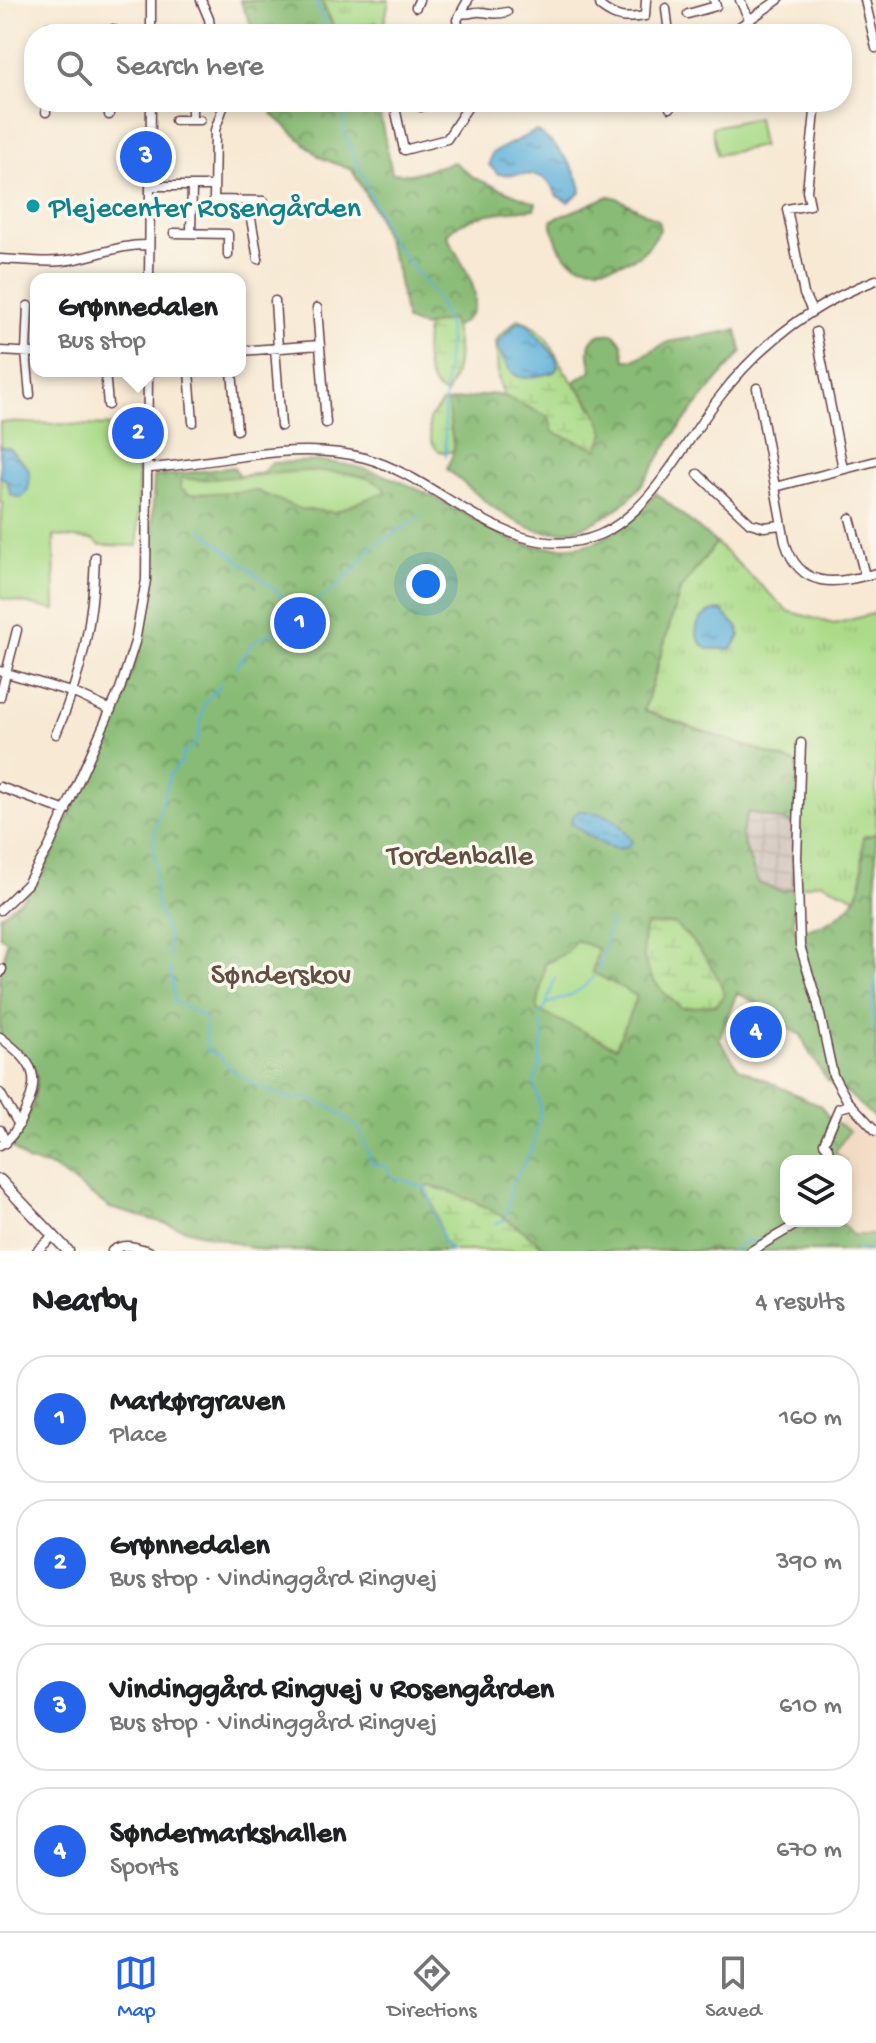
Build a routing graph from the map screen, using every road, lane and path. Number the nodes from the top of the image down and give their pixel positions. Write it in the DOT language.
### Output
graph roads {
  1 [pos="151,0"];
  2 [pos="201,0"];
  3 [pos="468,0"];
  4 [pos="599,0"];
  5 [pos="714,0"];
  6 [pos="740,0"];
  7 [pos="778,0"];
  8 [pos="865,0"];
  9 [pos="645,2"];
  10 [pos="507,12"];
  11 [pos="462,13"];
  12 [pos="688,14"];
  13 [pos="748,23"];
  14 [pos="151,24"];
  15 [pos="210,24"];
  16 [pos="457,24"];
  17 [pos="667,24"];
  18 [pos="876,48"];
  19 [pos="151,112"];
  20 [pos="194,112"];
  21 [pos="221,112"];
  22 [pos="396,112"];
  23 [pos="464,112"];
  24 [pos="816,112"];
  25 [pos="175,120"];
  26 [pos="150,186"];
  27 [pos="192,186"];
  28 [pos="214,186"];
  29 [pos="248,201"];
  30 [pos="264,201"];
  31 [pos="174,233"];
  32 [pos="191,233"];
  33 [pos="149,245"];
  34 [pos="228,255"];
  35 [pos="0,259"];
  36 [pos="258,259"];
  37 [pos="149,273"];
  38 [pos="876,280"];
  39 [pos="275,301"];
  40 [pos="28,306"];
  41 [pos="317,308"];
  42 [pos="812,311"];
  43 [pos="816,332"];
  44 [pos="320,345"];
  45 [pos="277,348"];
  46 [pos="0,351"];
  47 [pos="246,351"];
  48 [pos="26,352"];
  49 [pos="30,352"];
  50 [pos="106,377"];
  51 [pos="148,377"];
  52 [pos="189,377"];
  53 [pos="233,377"];
  54 [pos="757,388"];
  55 [pos="30,395"];
  56 [pos="108,405"];
  57 [pos="193,422"];
  58 [pos="326,423"];
  59 [pos="281,426"];
  60 [pos="237,430"];
  61 [pos="876,461"];
  62 [pos="148,468"];
  63 [pos="843,469"];
  64 [pos="698,474"];
  65 [pos="775,487"];
  66 [pos="850,518"];
  67 [pos="781,525"];
  68 [pos="95,557"];
  69 [pos="876,573"];
  70 [pos="865,576"];
  71 [pos="17,630"];
  72 [pos="3,672"];
  73 [pos="74,693"];
  74 [pos="0,697"];
  75 [pos="111,710"];
  76 [pos="56,734"];
  77 [pos="801,743"];
  78 [pos="0,787"];
  79 [pos="66,811"];
  80 [pos="0,910"];
  81 [pos="0,1037"];
  82 [pos="0,1093"];
  83 [pos="851,1105"];
  84 [pos="19,1125"];
  85 [pos="0,1130"];
  86 [pos="876,1131"];
  87 [pos="3,1144"];
  88 [pos="829,1155"];
  89 [pos="0,1172"];
  90 [pos="0,1180"];
  91 [pos="35,1214"];
  92 [pos="792,1227"];
  93 [pos="54,1235"];
  94 [pos="37,1251"];
  95 [pos="68,1251"];
  96 [pos="74,1251"];
  97 [pos="112,1251"];
  98 [pos="149,1251"];
  99 [pos="751,1251"];
  1 -- 14 [label="street"];
  2 -- 15 [label="street"];
  3 -- 11 [label="street"];
  4 -- 9 [label="street"];
  5 -- 12 [label="street"];
  6 -- 13 [label="street"];
  7 -- 13 [label="street"];
  8 -- 18 [label="street"];
  9 -- 17 [label="street"];
  10 -- 11 [label="street"];
  11 -- 16 [label="street"];
  19 -- 26 [label="street"];
  20 -- 25 [label="street"];
  21 -- 28 [label="street"];
  22 -- 23 [label="street"];
  24 -- 42 [label="street"];
  26 -- 27 [label="street"];
  26 -- 33 [label="street"];
  27 -- 28 [label="street"];
  27 -- 32 [label="street"];
  28 -- 29 [label="street"];
  29 -- 30 [label="street"];
  29 -- 36 [label="street"];
  31 -- 32 [label="street"];
  32 -- 34 [label="street"];
  33 -- 35 [label="street"];
  33 -- 37 [label="street"];
  38 -- 42 [label="street"];
  39 -- 45 [label="street"];
  40 -- 48 [label="street"];
  41 -- 44 [label="street"];
  42 -- 62 [label="street"];
  43 -- 63 [label="street"];
  44 -- 45 [label="street"];
  44 -- 58 [label="street"];
  45 -- 47 [label="street"];
  45 -- 59 [label="street"];
  46 -- 48 [label="street"];
  48 -- 49 [label="street"];
  48 -- 55 [label="street"];
  50 -- 56 [label="street"];
  51 -- 62 [label="street"];
  52 -- 57 [label="street"];
  53 -- 60 [label="street"];
  54 -- 65 [label="street"];
  61 -- 63 [label="street"];
  62 -- 75 [label="street"];
  63 -- 65 [label="street"];
  64 -- 67 [label="street"];
  65 -- 67 [label="street"];
  66 -- 70 [label="street"];
  67 -- 70 [label="street"];
  68 -- 73 [label="street"];
  69 -- 70 [label="street"];
  71 -- 72 [label="street"];
  72 -- 73 [label="street"];
  72 -- 74 [label="street"];
  73 -- 75 [label="street"];
  73 -- 76 [label="street"];
  75 -- 79 [label="street"];
  77 -- 83 [label="street"];
  78 -- 79 [label="street"];
  79 -- 80 [label="street"];
  81 -- 84 [label="street"];
  82 -- 84 [label="street"];
  83 -- 86 [label="street"];
  83 -- 88 [label="street"];
  84 -- 87 [label="street"];
  85 -- 87 [label="street"];
  89 -- 91 [label="main road"];
  90 -- 91 [label="main road"];
  91 -- 93 [label="main road"];
  92 -- 99 [label="street"];
  93 -- 94 [label="street"];
  93 -- 95 [label="main road"];
  93 -- 96 [label="main road"];
  97 -- 98 [label="street"];
}
